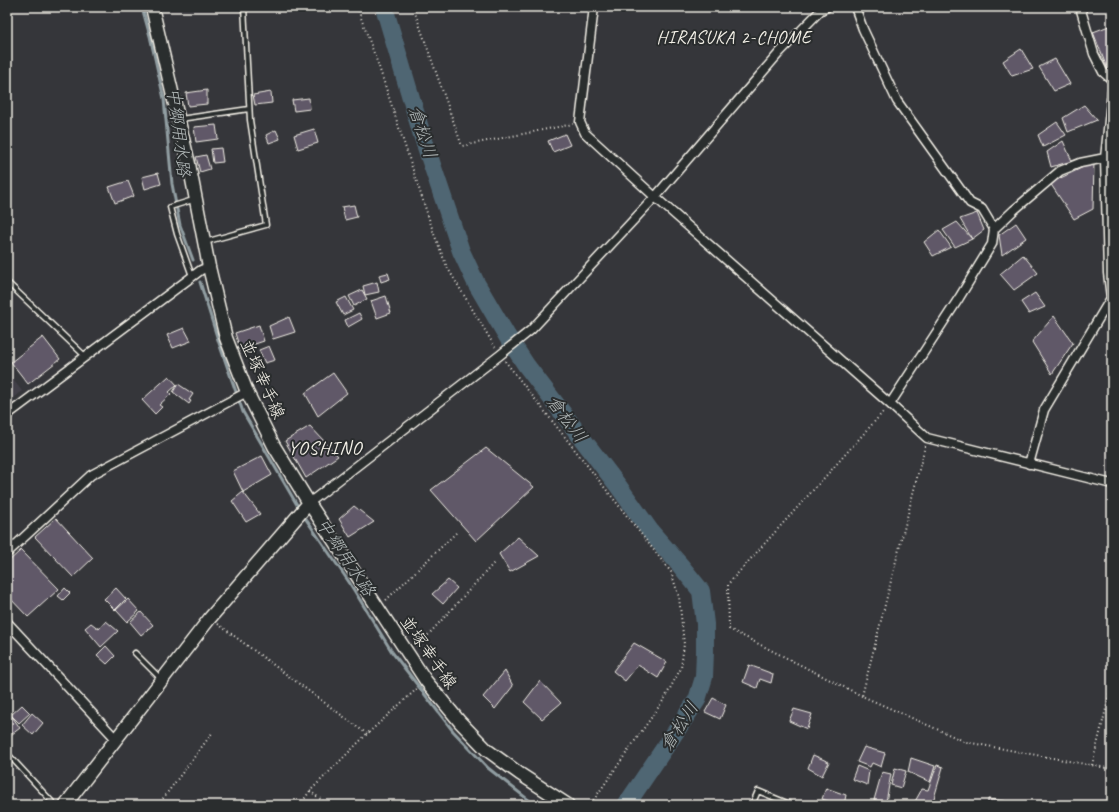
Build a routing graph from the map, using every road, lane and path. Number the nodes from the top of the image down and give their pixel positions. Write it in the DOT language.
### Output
graph roads {
  1 [pos="152,7"];
  2 [pos="244,7"];
  3 [pos="358,7"];
  4 [pos="413,7"];
  5 [pos="594,7"];
  6 [pos="827,7"];
  7 [pos="855,7"];
  8 [pos="1080,7"];
  9 [pos="1112,80"];
  10 [pos="1112,91"];
  11 [pos="249,109"];
  12 [pos="179,120"];
  13 [pos="580,122"];
  14 [pos="1105,158"];
  15 [pos="655,197"];
  16 [pos="196,199"];
  17 [pos="994,230"];
  18 [pos="204,242"];
  19 [pos="209,267"];
  20 [pos="1110,273"];
  21 [pos="192,277"];
  22 [pos="7,282"];
  23 [pos="502,354"];
  24 [pos="85,356"];
  25 [pos="247,392"];
  26 [pos="890,404"];
  27 [pos="7,415"];
  28 [pos="927,438"];
  29 [pos="1029,464"];
  30 [pos="1112,484"];
  31 [pos="309,503"];
  32 [pos="458,531"];
  33 [pos="7,553"];
  34 [pos="494,563"];
  35 [pos="378,607"];
  36 [pos="210,618"];
  37 [pos="7,622"];
  38 [pos="135,653"];
  39 [pos="409,656"];
  40 [pos="162,680"];
  41 [pos="426,681"];
  42 [pos="1112,685"];
  43 [pos="862,696"];
  44 [pos="213,732"];
  45 [pos="367,734"];
  46 [pos="116,739"];
  47 [pos="7,753"];
  48 [pos="1092,765"];
  49 [pos="1112,769"];
  50 [pos="310,791"];
  51 [pos="55,805"];
  52 [pos="65,805"];
  53 [pos="158,805"];
  54 [pos="300,805"];
  55 [pos="328,805"];
  56 [pos="568,805"];
  57 [pos="590,805"];
  58 [pos="752,805"];
  59 [pos="792,805"];
  1 -- 12 [label="main road, 並塚幸手線"];
  2 -- 11 [label="lane"];
  3 -- 23 [label="path"];
  4 -- 13 [label="path"];
  5 -- 13 [label="street"];
  6 -- 15 [label="street"];
  7 -- 17 [label="street"];
  8 -- 9 [label="street"];
  10 -- 14 [label="street"];
  11 -- 12 [label="lane"];
  11 -- 18 [label="lane"];
  12 -- 16 [label="main road, 並塚幸手線"];
  13 -- 15 [label="street"];
  14 -- 17 [label="street"];
  14 -- 20 [label="street"];
  15 -- 23 [label="street"];
  15 -- 26 [label="street"];
  16 -- 18 [label="main road, 並塚幸手線"];
  16 -- 21 [label="lane"];
  17 -- 26 [label="street"];
  18 -- 19 [label="main road, 並塚幸手線"];
  19 -- 21 [label="street"];
  19 -- 25 [label="main road, 並塚幸手線"];
  20 -- 29 [label="street"];
  21 -- 24 [label="street"];
  22 -- 24 [label="lane"];
  23 -- 31 [label="street"];
  23 -- 57 [label="path"];
  24 -- 27 [label="street"];
  25 -- 31 [label="main road, 並塚幸手線"];
  25 -- 33 [label="street"];
  26 -- 28 [label="street"];
  26 -- 43 [label="path"];
  28 -- 29 [label="street"];
  28 -- 43 [label="path"];
  29 -- 30 [label="street"];
  31 -- 35 [label="main road, 並塚幸手線"];
  31 -- 36 [label="main road"];
  32 -- 35 [label="path"];
  34 -- 39 [label="path"];
  35 -- 39 [label="main road, 並塚幸手線"];
  36 -- 40 [label="main road"];
  36 -- 45 [label="path"];
  37 -- 46 [label="street"];
  38 -- 40 [label="lane"];
  39 -- 41 [label="main road, 並塚幸手線"];
  40 -- 46 [label="main road"];
  41 -- 45 [label="path"];
  41 -- 56 [label="main road, 並塚幸手線"];
  42 -- 48 [label="path"];
  43 -- 48 [label="path"];
  44 -- 53 [label="path"];
  45 -- 50 [label="path"];
  46 -- 52 [label="main road"];
  47 -- 51 [label="lane"];
  48 -- 49 [label="path"];
  50 -- 54 [label="path"];
  50 -- 55 [label="path"];
  58 -- 59 [label="lane"];
}
